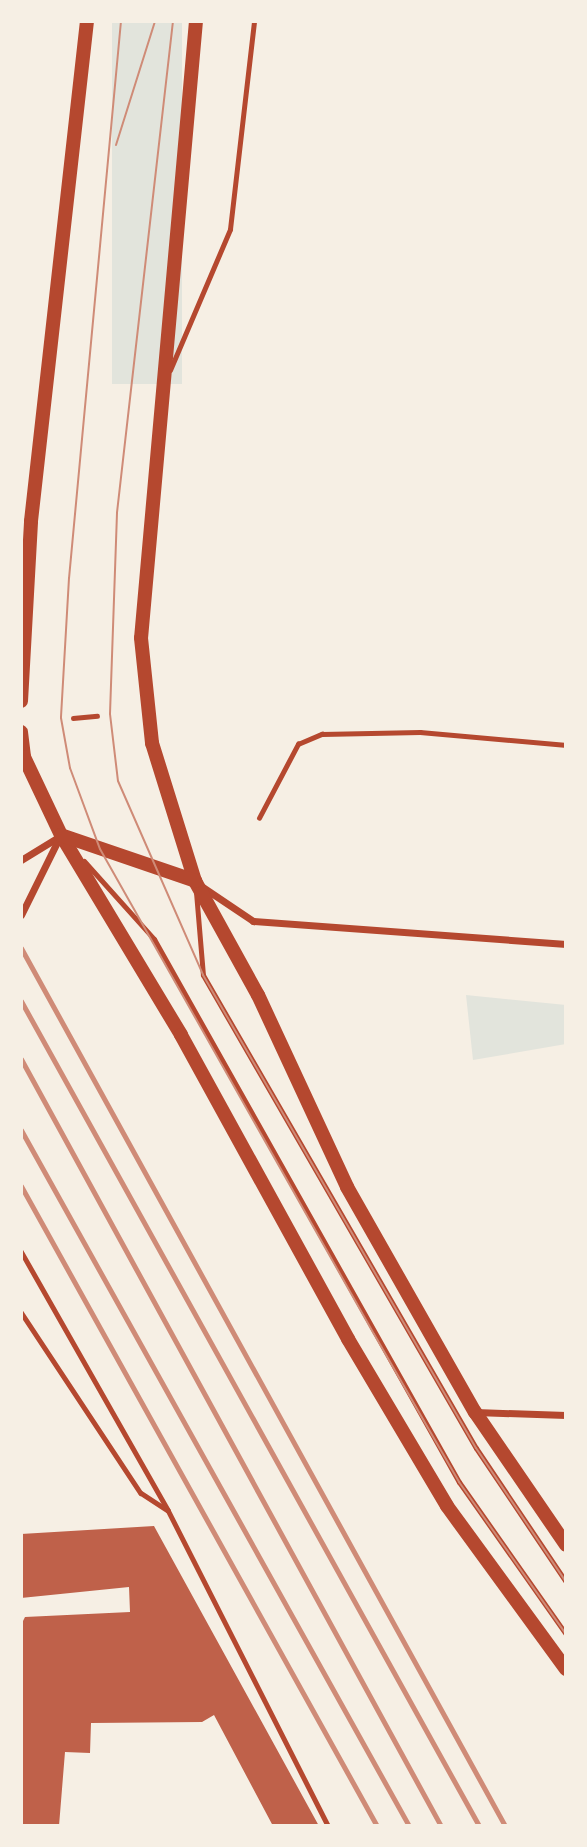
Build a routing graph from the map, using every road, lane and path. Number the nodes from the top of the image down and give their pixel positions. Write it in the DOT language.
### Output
graph roads {
  1 [pos="87,21"];
  2 [pos="196,21"];
  3 [pos="254,21"];
  4 [pos="162,389"];
  5 [pos="21,702"];
  6 [pos="97,716"];
  7 [pos="73,718"];
  8 [pos="21,732"];
  9 [pos="566,745"];
  10 [pos="259,818"];
  11 [pos="61,835"];
  12 [pos="21,860"];
  13 [pos="195,881"];
  14 [pos="21,915"];
  15 [pos="566,944"];
  16 [pos="21,1251"];
  17 [pos="21,1312"];
  18 [pos="475,1412"];
  19 [pos="566,1415"];
  20 [pos="167,1510"];
  21 [pos="566,1545"];
  22 [pos="566,1582"];
  23 [pos="566,1634"];
  24 [pos="566,1669"];
  25 [pos="328,1826"];
  1 -- 5 [label="main road"];
  2 -- 4 [label="main road"];
  3 -- 4 [label="lane"];
  4 -- 13 [label="main road"];
  6 -- 7 [label="path"];
  8 -- 11 [label="main road"];
  9 -- 10 [label="path"];
  11 -- 12 [label="street"];
  11 -- 13 [label="main road"];
  11 -- 14 [label="street"];
  11 -- 23 [label="lane"];
  11 -- 24 [label="main road"];
  13 -- 15 [label="street"];
  13 -- 18 [label="main road"];
  13 -- 22 [label="lane"];
  16 -- 20 [label="path"];
  17 -- 20 [label="path"];
  18 -- 19 [label="street"];
  18 -- 21 [label="main road"];
  20 -- 25 [label="path"];
}
